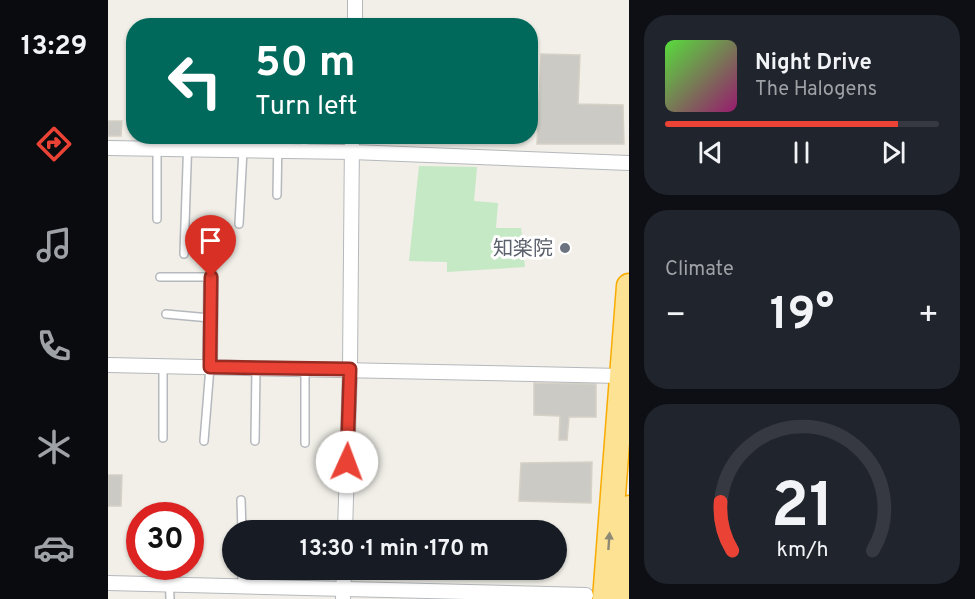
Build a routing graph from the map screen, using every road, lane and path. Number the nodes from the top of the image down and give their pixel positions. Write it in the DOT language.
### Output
graph roads {
  1 [pos="356,0"];
  2 [pos="355,18"];
  3 [pos="183,144"];
  4 [pos="188,144"];
  5 [pos="196,144"];
  6 [pos="279,144"];
  7 [pos="304,144"];
  8 [pos="352,144"];
  9 [pos="108,148"];
  10 [pos="158,149"];
  11 [pos="243,150"];
  12 [pos="279,151"];
  13 [pos="304,152"];
  14 [pos="352,153"];
  15 [pos="628,163"];
  16 [pos="277,195"];
  17 [pos="157,219"];
  18 [pos="239,224"];
  19 [pos="184,254"];
  20 [pos="159,277"];
  21 [pos="211,277"];
  22 [pos="628,286"];
  23 [pos="166,314"];
  24 [pos="210,318"];
  25 [pos="108,365"];
  26 [pos="163,366"];
  27 [pos="210,367"];
  28 [pos="256,368"];
  29 [pos="305,369"];
  30 [pos="350,369"];
  31 [pos="621,376"];
  32 [pos="163,438"];
  33 [pos="204,441"];
  34 [pos="255,441"];
  35 [pos="305,443"];
  36 [pos="241,500"];
  37 [pos="628,508"];
  38 [pos="242,520"];
  39 [pos="345,520"];
  40 [pos="169,580"];
  41 [pos="242,580"];
  42 [pos="108,583"];
  43 [pos="169,584"];
  44 [pos="242,586"];
  45 [pos="296,593"];
  46 [pos="343,594"];
  47 [pos="486,596"];
  48 [pos="596,597"];
  49 [pos="170,599"];
  50 [pos="622,599"];
  1 -- 2 [label="street"];
  3 -- 10 [label="street"];
  4 -- 19 [label="lane"];
  5 -- 11 [label="street"];
  6 -- 12 [label="lane"];
  7 -- 13 [label="lane"];
  8 -- 14 [label="street"];
  9 -- 10 [label="street"];
  10 -- 17 [label="lane"];
  11 -- 12 [label="street"];
  11 -- 18 [label="lane"];
  12 -- 13 [label="street"];
  12 -- 16 [label="lane"];
  13 -- 14 [label="street"];
  14 -- 15 [label="street"];
  14 -- 30 [label="street"];
  20 -- 21 [label="lane"];
  21 -- 24 [label="street"];
  22 -- 31 [label="highway"];
  23 -- 24 [label="lane"];
  24 -- 27 [label="street"];
  25 -- 26 [label="street"];
  26 -- 27 [label="street"];
  26 -- 32 [label="lane"];
  27 -- 28 [label="street"];
  27 -- 33 [label="lane"];
  28 -- 29 [label="street"];
  28 -- 34 [label="lane"];
  29 -- 30 [label="street"];
  29 -- 35 [label="lane"];
  30 -- 31 [label="street"];
  30 -- 39 [label="street"];
  48 -- 31 [label="highway, one-way"];
  36 -- 38 [label="lane"];
  37 -- 50 [label="highway"];
  40 -- 43 [label="lane"];
  41 -- 44 [label="lane"];
  42 -- 43 [label="street"];
  43 -- 44 [label="street"];
  43 -- 49 [label="lane"];
  44 -- 45 [label="street"];
  45 -- 46 [label="street"];
  46 -- 47 [label="street"];
  47 -- 48 [label="street"];
}
